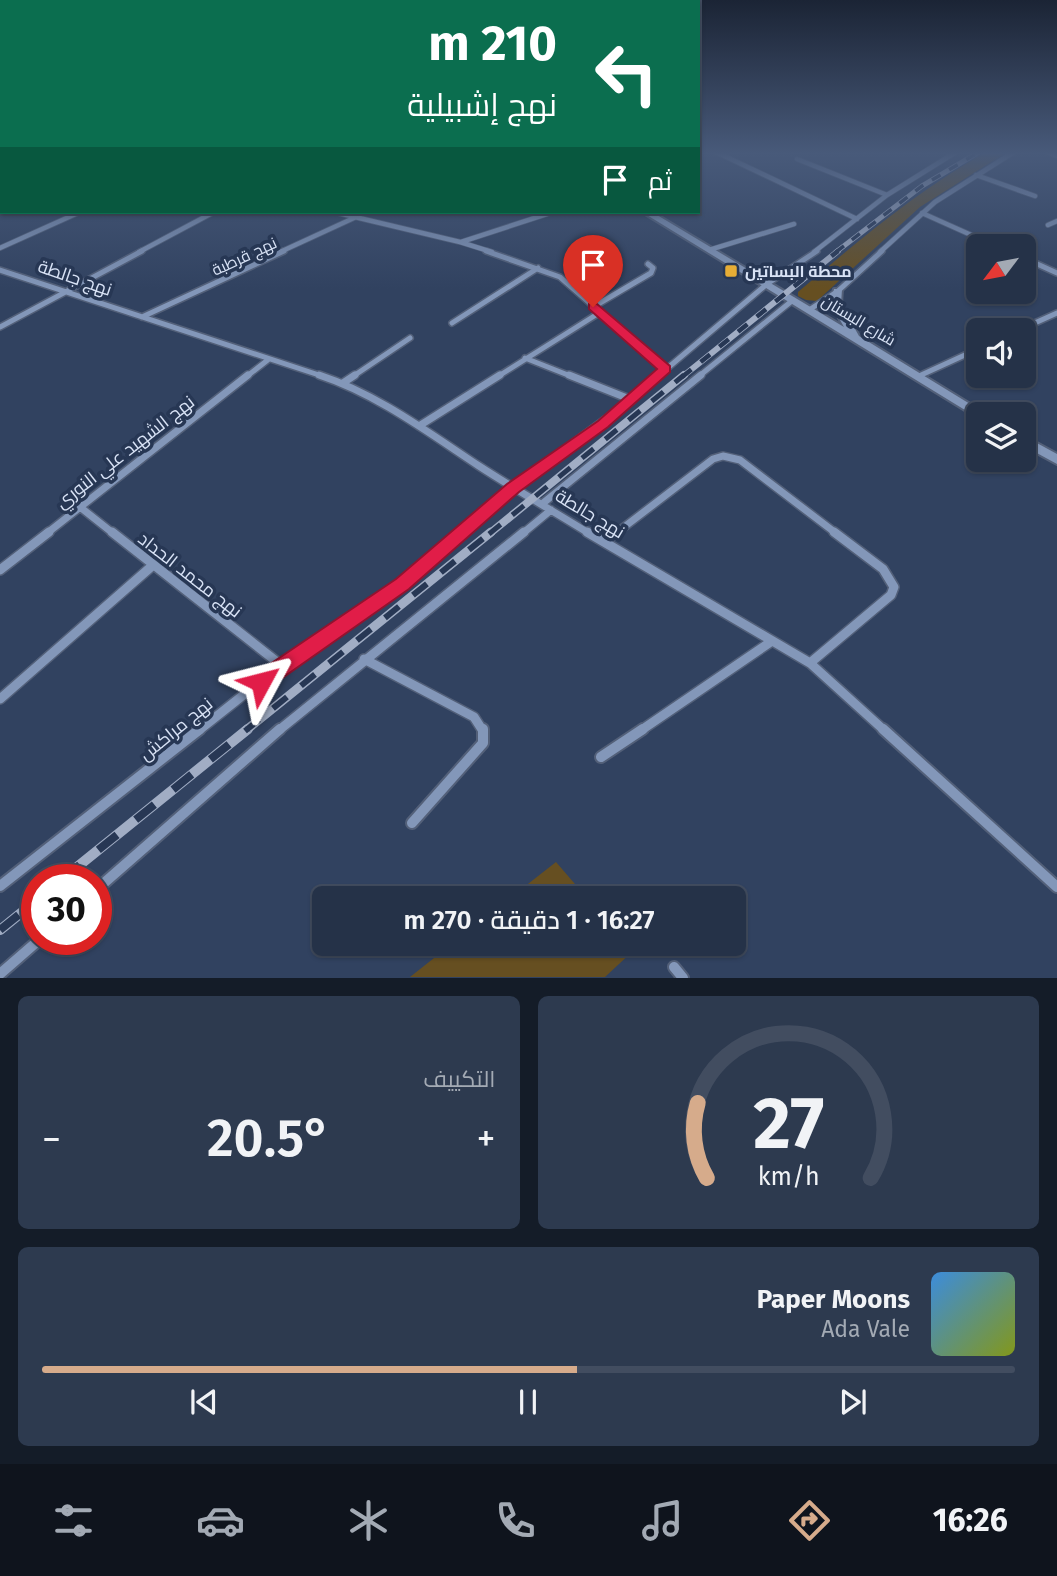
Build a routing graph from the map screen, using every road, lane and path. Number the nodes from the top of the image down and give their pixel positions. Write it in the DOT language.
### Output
graph roads {
  1 [pos="812,198"];
  2 [pos="884,198"];
  3 [pos="944,198"];
  4 [pos="922,213"];
  5 [pos="76,214"];
  6 [pos="210,214"];
  7 [pos="345,214"];
  8 [pos="547,214"];
  9 [pos="649,214"];
  10 [pos="356,216"];
  11 [pos="857,219"];
  12 [pos="1057,221"];
  13 [pos="794,224"];
  14 [pos="1048,225"];
  15 [pos="969,234"];
  16 [pos="460,242"];
  17 [pos="0,248"];
  18 [pos="709,250"];
  19 [pos="1036,263"];
  20 [pos="648,264"];
  21 [pos="538,268"];
  22 [pos="0,270"];
  23 [pos="1057,273"];
  24 [pos="766,284"];
  25 [pos="838,291"];
  26 [pos="67,292"];
  27 [pos="793,300"];
  28 [pos="593,307"];
  29 [pos="809,310"];
  30 [pos="599,313"];
  31 [pos="1057,313"];
  32 [pos="141,318"];
  33 [pos="1036,322"];
  34 [pos="452,323"];
  35 [pos="0,327"];
  36 [pos="410,338"];
  37 [pos="857,339"];
  38 [pos="966,354"];
  39 [pos="525,358"];
  40 [pos="269,359"];
  41 [pos="665,369"];
  42 [pos="919,376"];
  43 [pos="344,383"];
  44 [pos="632,400"];
  45 [pos="966,405"];
  46 [pos="419,426"];
  47 [pos="1036,447"];
  48 [pos="1057,460"];
  49 [pos="513,488"];
  50 [pos="542,504"];
  51 [pos="80,507"];
  52 [pos="551,510"];
  53 [pos="604,542"];
  54 [pos="152,566"];
  55 [pos="0,570"];
  56 [pos="772,641"];
  57 [pos="365,659"];
  58 [pos="810,663"];
  59 [pos="281,665"];
  60 [pos="0,699"];
  61 [pos="601,757"];
  62 [pos="412,823"];
  63 [pos="112,876"];
  64 [pos="0,886"];
  65 [pos="1057,887"];
  66 [pos="22,955"];
  67 [pos="674,967"];
  68 [pos="0,974"];
  69 [pos="682,978"];
  1 -- 11 [label="street"];
  2 -- 11 [label="street, نهج مراكش"];
  3 -- 4 [label="street"];
  4 -- 15 [label="street"];
  4 -- 25 [label="street"];
  5 -- 17 [label="street"];
  6 -- 26 [label="street"];
  7 -- 10 [label="street"];
  8 -- 16 [label="street"];
  9 -- 18 [label="main road, شارع البستان"];
  10 -- 16 [label="street"];
  10 -- 32 [label="street, نهج قرطبة"];
  11 -- 24 [label="street, نهج مراكش"];
  12 -- 14 [label="street"];
  13 -- 18 [label="street"];
  16 -- 21 [label="street"];
  18 -- 24 [label="main road, شارع البستان"];
  19 -- 23 [label="street"];
  20 -- 28 [label="street"];
  21 -- 28 [label="street"];
  21 -- 34 [label="street"];
  22 -- 26 [label="street, نهج جالطة"];
  24 -- 27 [label="main road, شارع البستان"];
  24 -- 41 [label="street, نهج مراكش"];
  25 -- 29 [label="street"];
  25 -- 37 [label="main road"];
  26 -- 32 [label="street, نهج جالطة"];
  26 -- 35 [label="street"];
  27 -- 29 [label="main road, شارع البستان"];
  27 -- 50 [label="street"];
  28 -- 30 [label="street"];
  29 -- 37 [label="main road, شارع البستان"];
  30 -- 39 [label="street"];
  30 -- 41 [label="street"];
  31 -- 33 [label="street"];
  32 -- 40 [label="street, نهج جالطة"];
  36 -- 43 [label="street"];
  37 -- 42 [label="main road, شارع البستان"];
  38 -- 42 [label="street"];
  39 -- 44 [label="street"];
  39 -- 46 [label="street"];
  40 -- 43 [label="street, نهج جالطة"];
  40 -- 51 [label="street, نهج الشهيد علي النوري"];
  41 -- 44 [label="street, نهج مراكش"];
  42 -- 45 [label="main road, شارع البستان"];
  43 -- 46 [label="street, نهج جالطة"];
  44 -- 49 [label="street, نهج مراكش"];
  46 -- 49 [label="street, نهج جالطة"];
  47 -- 48 [label="main road"];
  49 -- 50 [label="street, نهج جالطة"];
  49 -- 59 [label="street, نهج مراكش"];
  50 -- 52 [label="street, نهج جالطة"];
  51 -- 54 [label="street, نهج محمد الحداد"];
  51 -- 55 [label="street, نهج الشهيد علي النوري"];
  52 -- 53 [label="street, نهج جالطة"];
  52 -- 57 [label="street"];
  53 -- 56 [label="street, نهج جالطة"];
  53 -- 58 [label="street"];
  54 -- 59 [label="street, نهج محمد الحداد"];
  54 -- 60 [label="street"];
  56 -- 58 [label="street, نهج جالطة"];
  56 -- 61 [label="street"];
  57 -- 62 [label="street"];
  57 -- 63 [label="street"];
  58 -- 65 [label="street, نهج جالطة"];
  59 -- 64 [label="street, نهج مراكش"];
  66 -- 68 [label="street"];
  67 -- 69 [label="street"];
}
